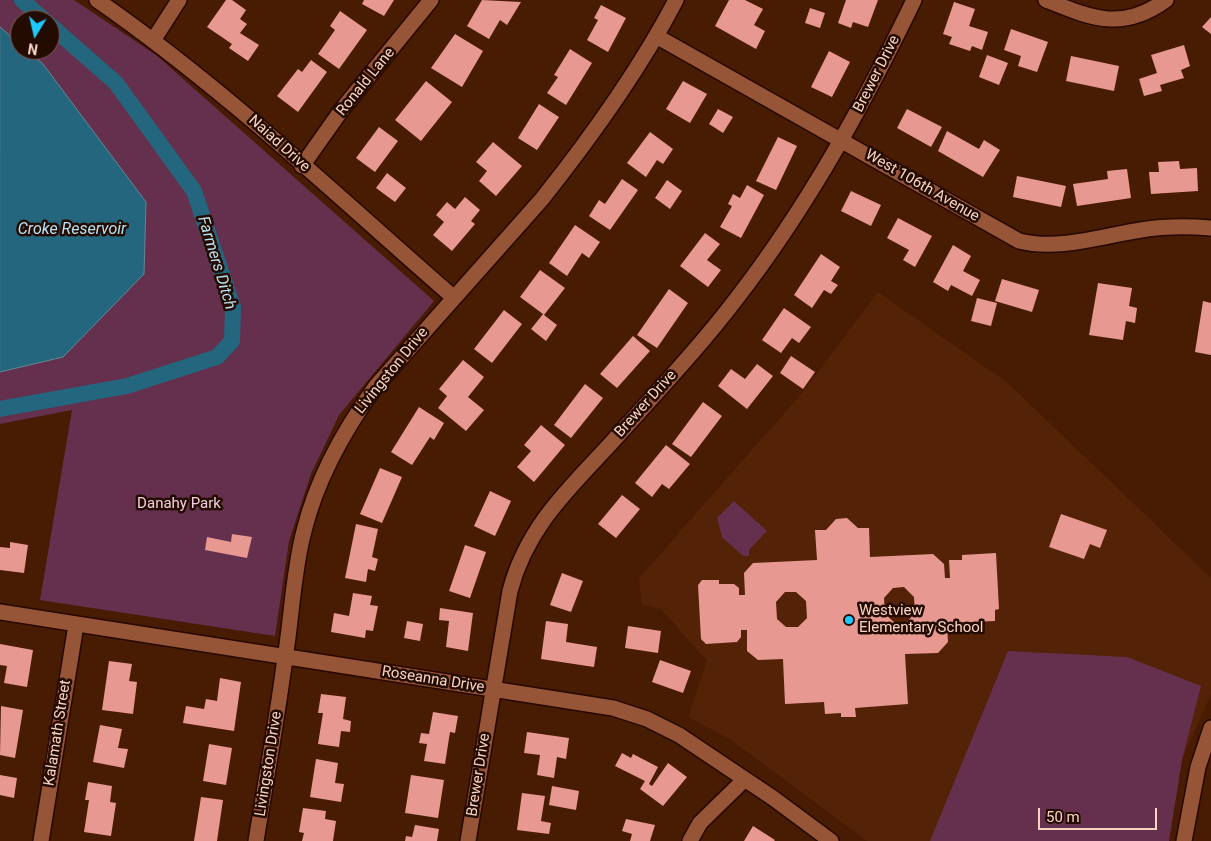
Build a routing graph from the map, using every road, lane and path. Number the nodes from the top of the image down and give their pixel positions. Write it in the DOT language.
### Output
graph roads {
  1 [pos="97,0"];
  2 [pos="179,0"];
  3 [pos="431,0"];
  4 [pos="676,0"];
  5 [pos="914,0"];
  6 [pos="1046,0"];
  7 [pos="1166,0"];
  8 [pos="656,36"];
  9 [pos="154,39"];
  10 [pos="842,141"];
  11 [pos="302,166"];
  12 [pos="1211,228"];
  13 [pos="453,297"];
  14 [pos="0,612"];
  15 [pos="76,625"];
  16 [pos="286,658"];
  17 [pos="493,689"];
  18 [pos="1211,728"];
  19 [pos="744,780"];
  20 [pos="41,841"];
  21 [pos="256,841"];
  22 [pos="468,841"];
  23 [pos="690,841"];
  24 [pos="831,841"];
  25 [pos="1184,841"];
  1 -- 9 [label="street, Naiad Drive"];
  2 -- 9 [label="street"];
  3 -- 11 [label="street, Ronald Lane"];
  4 -- 8 [label="street, Livingston Drive"];
  5 -- 10 [label="street, Brewer Drive"];
  6 -- 7 [label="street"];
  8 -- 10 [label="street, West 106th Avenue"];
  8 -- 13 [label="street, Livingston Drive"];
  9 -- 11 [label="street, Naiad Drive"];
  10 -- 12 [label="street, West 106th Avenue"];
  10 -- 17 [label="street, Brewer Drive"];
  11 -- 13 [label="street, Naiad Drive"];
  13 -- 16 [label="street, Livingston Drive"];
  14 -- 15 [label="street, Roseanna Drive"];
  15 -- 16 [label="street, Roseanna Drive"];
  15 -- 20 [label="street, Kalamath Street"];
  16 -- 17 [label="street, Roseanna Drive"];
  16 -- 21 [label="street, Livingston Drive"];
  17 -- 19 [label="street, Roseanna Drive"];
  17 -- 22 [label="street, Brewer Drive"];
  18 -- 25 [label="street"];
  19 -- 23 [label="street"];
  19 -- 24 [label="street, Roseanna Drive"];
}
